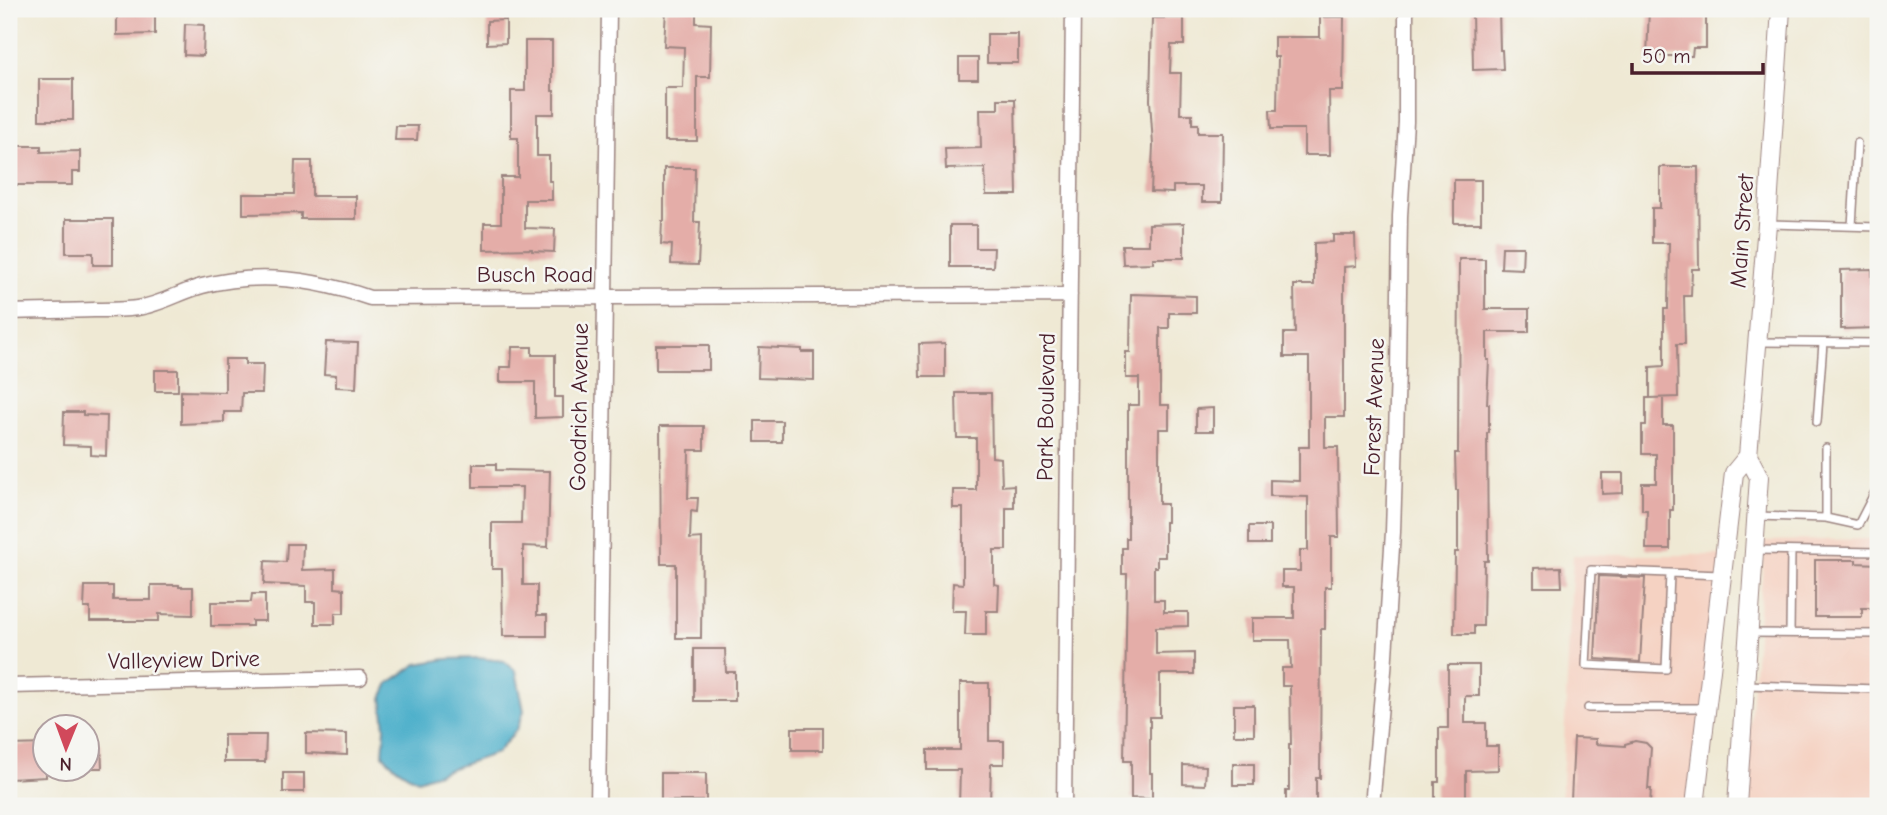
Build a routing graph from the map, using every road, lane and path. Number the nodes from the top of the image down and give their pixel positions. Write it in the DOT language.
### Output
graph roads {
  1 [pos="609,9"];
  2 [pos="1073,9"];
  3 [pos="1405,9"];
  4 [pos="1781,9"];
  5 [pos="1857,143"];
  6 [pos="1767,224"];
  7 [pos="1852,226"];
  8 [pos="1878,227"];
  9 [pos="1070,295"];
  10 [pos="603,297"];
  11 [pos="9,312"];
  12 [pos="1758,342"];
  13 [pos="1823,343"];
  14 [pos="1878,343"];
  15 [pos="1818,422"];
  16 [pos="1826,448"];
  17 [pos="1748,456"];
  18 [pos="1878,486"];
  19 [pos="1757,516"];
  20 [pos="1826,518"];
  21 [pos="1754,550"];
  22 [pos="1791,551"];
  23 [pos="1878,552"];
  24 [pos="1670,574"];
  25 [pos="1722,575"];
  26 [pos="1748,633"];
  27 [pos="1790,634"];
  28 [pos="1878,634"];
  29 [pos="360,678"];
  30 [pos="1745,685"];
  31 [pos="9,686"];
  32 [pos="1878,689"];
  33 [pos="1588,708"];
  34 [pos="1706,708"];
  35 [pos="1738,805"];
  36 [pos="598,806"];
  37 [pos="1064,806"];
  38 [pos="1373,806"];
  39 [pos="1695,806"];
  1 -- 10 [label="street, Goodrich Avenue"];
  2 -- 9 [label="street, Park Boulevard"];
  3 -- 38 [label="street, Forest Avenue"];
  4 -- 6 [label="street, Main Street"];
  5 -- 7 [label="lane"];
  6 -- 7 [label="lane"];
  6 -- 12 [label="street, Main Street"];
  7 -- 8 [label="lane"];
  9 -- 10 [label="street, Busch Road"];
  9 -- 37 [label="street, Park Boulevard"];
  10 -- 11 [label="street, Busch Road"];
  10 -- 36 [label="street, Goodrich Avenue"];
  12 -- 13 [label="lane"];
  12 -- 17 [label="street, Main Street"];
  13 -- 14 [label="lane"];
  13 -- 15 [label="lane"];
  16 -- 20 [label="lane"];
  17 -- 19 [label="street, Main Street"];
  17 -- 25 [label="street, Main Street"];
  18 -- 20 [label="lane"];
  19 -- 20 [label="lane"];
  19 -- 21 [label="street, Main Street"];
  21 -- 22 [label="lane"];
  21 -- 26 [label="street, Main Street"];
  22 -- 23 [label="lane"];
  22 -- 27 [label="lane"];
  24 -- 24 [label="lane"];
  24 -- 25 [label="lane"];
  25 -- 34 [label="street, Main Street"];
  26 -- 27 [label="lane"];
  26 -- 30 [label="street, Main Street"];
  27 -- 28 [label="lane"];
  29 -- 31 [label="street, Valleyview Drive"];
  30 -- 32 [label="lane"];
  30 -- 35 [label="street, Main Street"];
  33 -- 34 [label="lane"];
  34 -- 39 [label="street, Main Street"];
}
